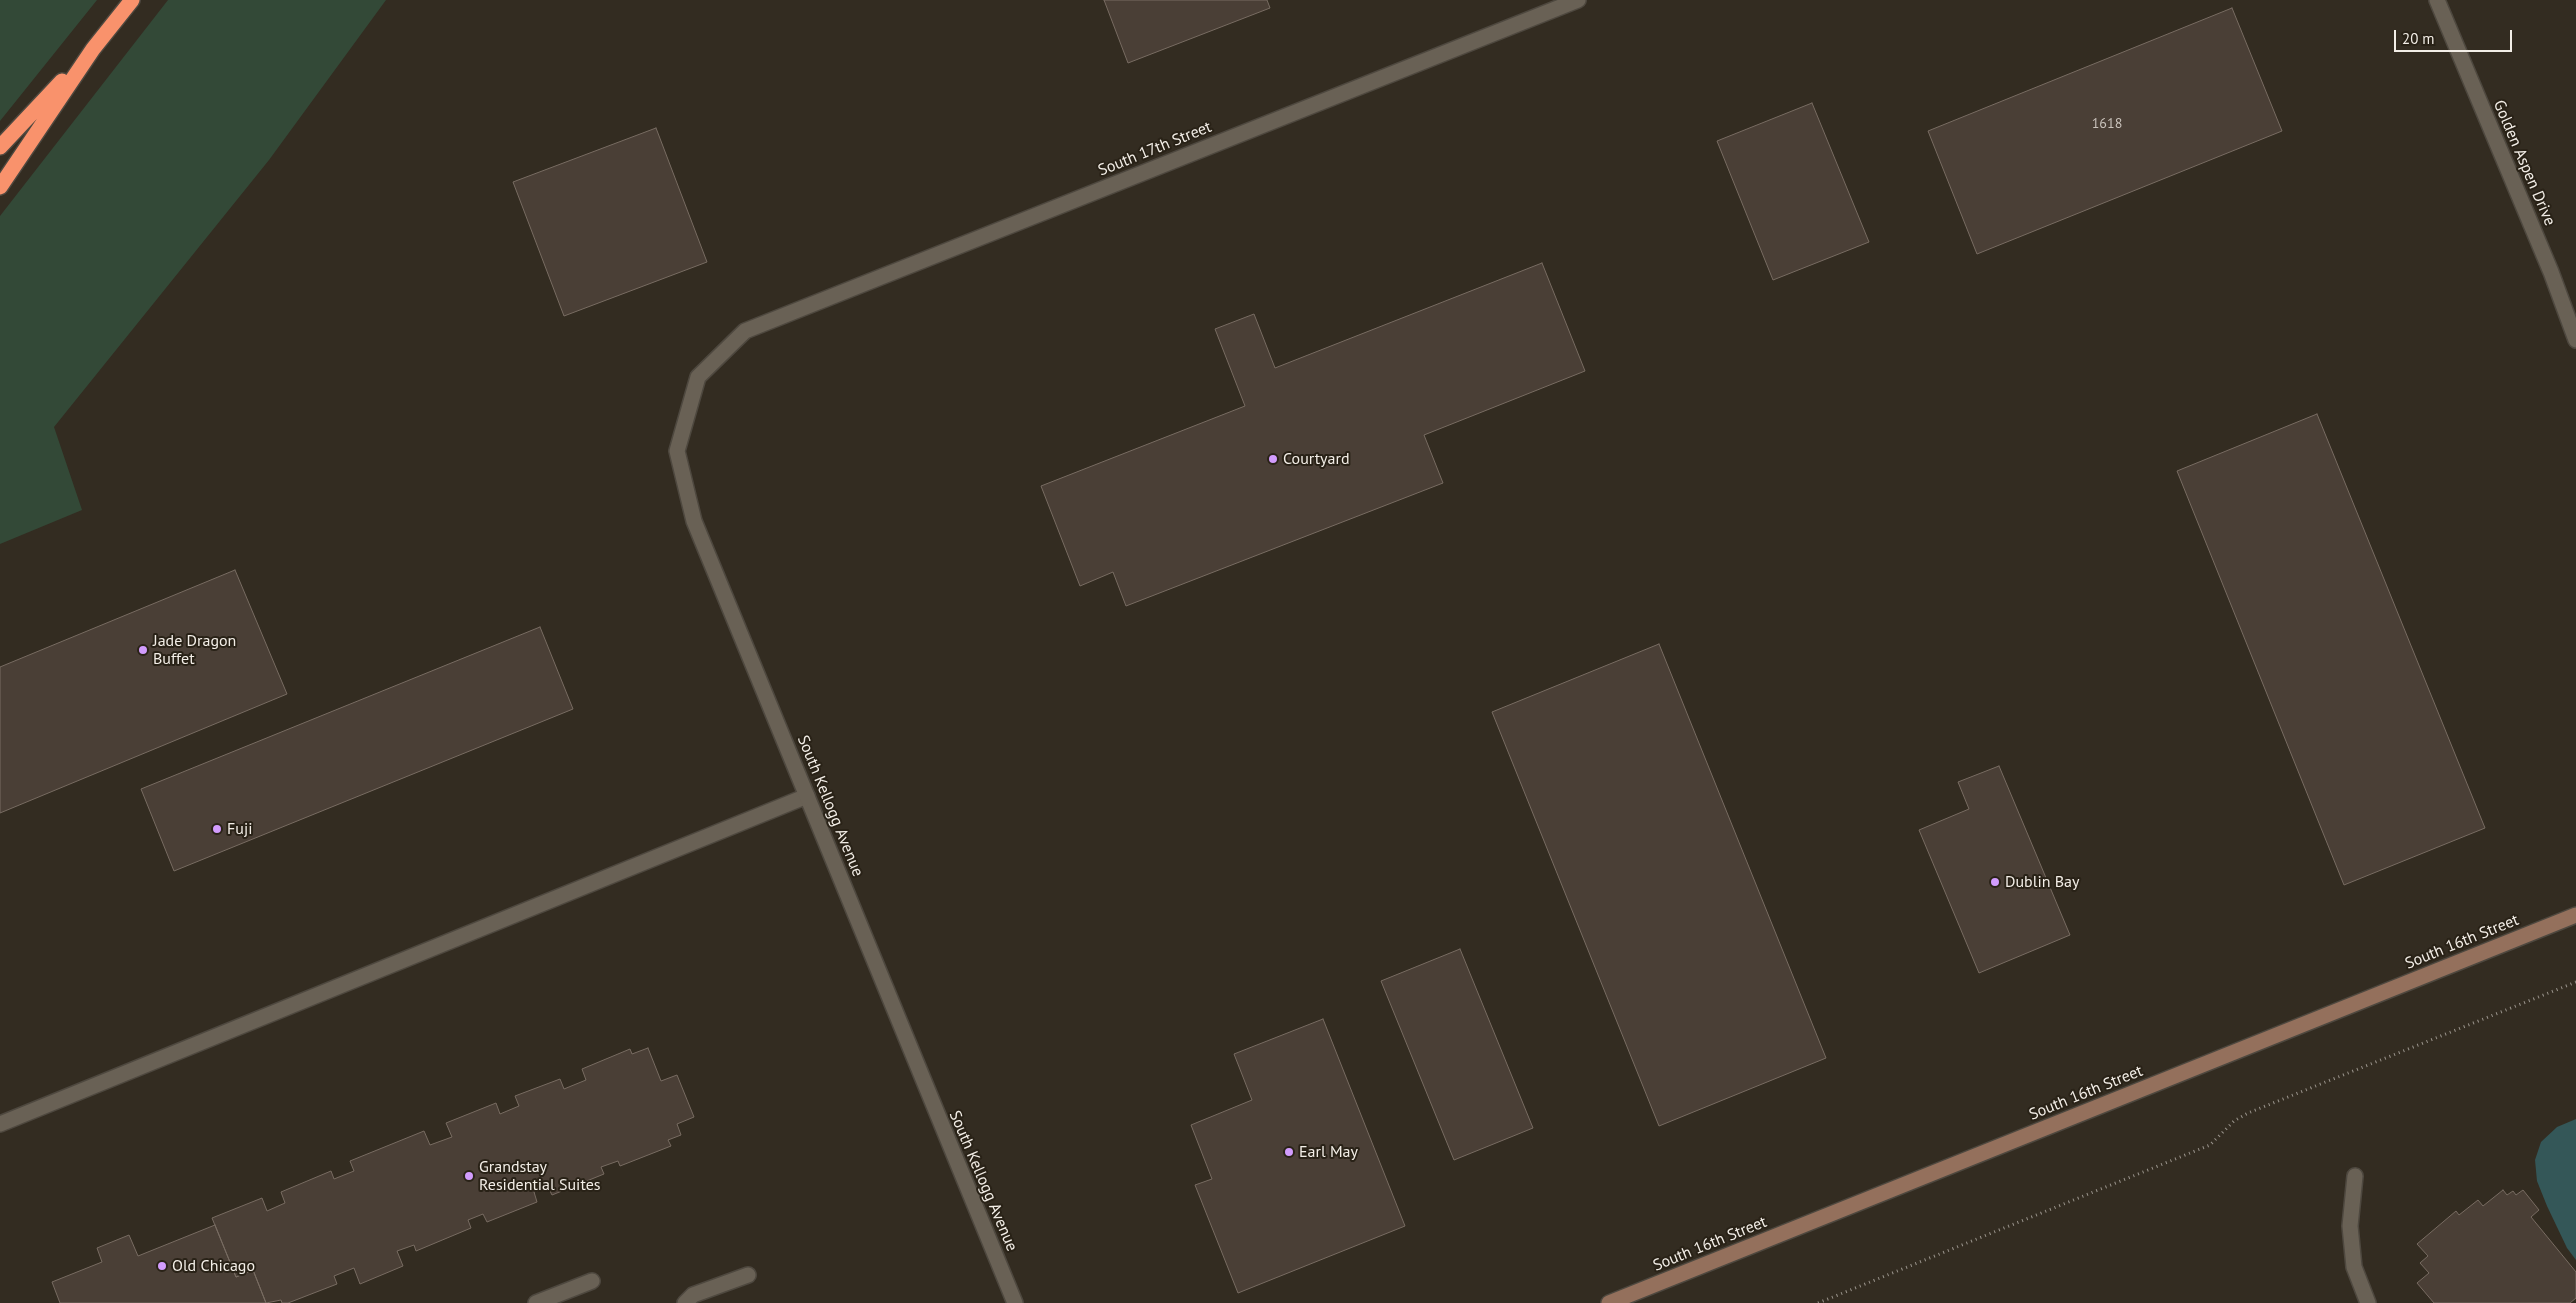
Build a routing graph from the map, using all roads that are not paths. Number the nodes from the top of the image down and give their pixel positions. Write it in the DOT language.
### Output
graph roads {
  1 [pos="132,0"];
  2 [pos="1578,0"];
  3 [pos="2437,0"];
  4 [pos="93,49"];
  5 [pos="0,147"];
  6 [pos="0,187"];
  7 [pos="746,330"];
  8 [pos="2576,340"];
  9 [pos="806,796"];
  10 [pos="2576,915"];
  11 [pos="0,1124"];
  12 [pos="2355,1176"];
  13 [pos="748,1275"];
  14 [pos="592,1281"];
  15 [pos="536,1303"];
  16 [pos="685,1303"];
  17 [pos="1015,1303"];
  18 [pos="1609,1303"];
  19 [pos="2368,1303"];
  1 -- 4 [label="highway"];
  2 -- 7 [label="street, South 17th Street"];
  3 -- 8 [label="street, Golden Aspen Drive"];
  4 -- 5 [label="highway"];
  4 -- 6 [label="highway"];
  7 -- 9 [label="street, South Kellogg Avenue"];
  9 -- 11 [label="street"];
  9 -- 17 [label="street, South Kellogg Avenue"];
  10 -- 18 [label="main road, South 16th Street"];
  12 -- 19 [label="street"];
  13 -- 16 [label="street"];
  14 -- 15 [label="street"];
}
